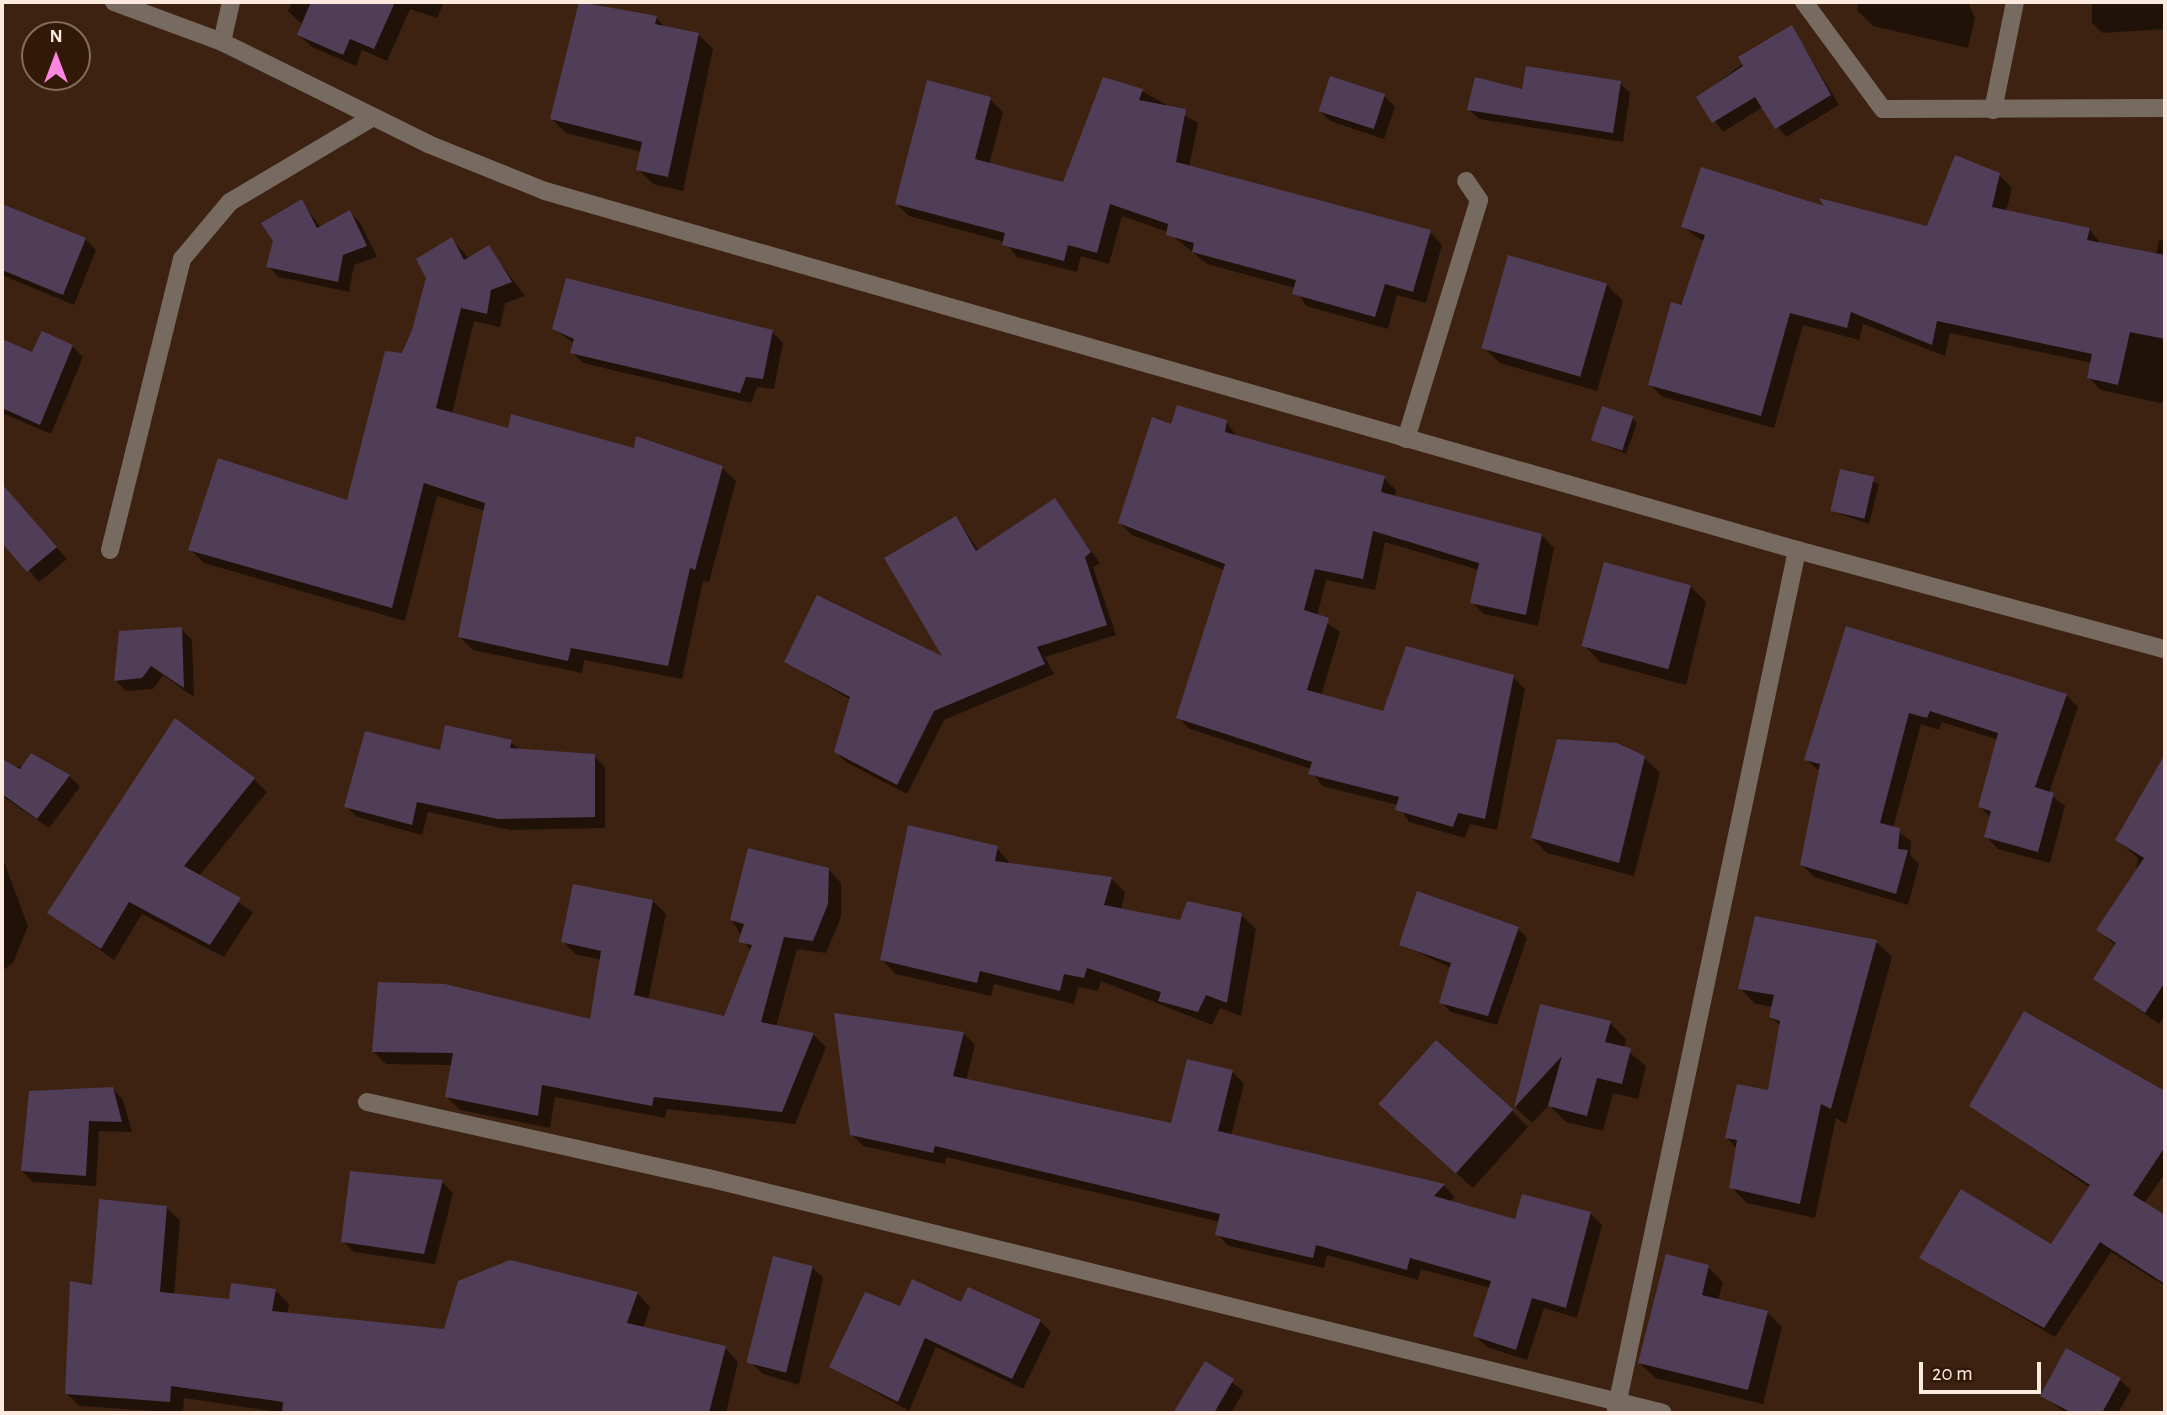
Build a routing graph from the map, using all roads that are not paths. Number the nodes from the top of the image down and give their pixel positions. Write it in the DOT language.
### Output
graph roads {
  1 [pos="114,2"];
  2 [pos="231,2"];
  3 [pos="1804,2"];
  4 [pos="2015,2"];
  5 [pos="222,42"];
  6 [pos="2165,108"];
  7 [pos="1993,110"];
  8 [pos="373,117"];
  9 [pos="1466,181"];
  10 [pos="1406,439"];
  11 [pos="110,550"];
  12 [pos="1797,550"];
  13 [pos="2165,649"];
  14 [pos="368,1102"];
  15 [pos="1615,1406"];
  16 [pos="1663,1413"];
  1 -- 5 [label="street"];
  2 -- 5 [label="street"];
  3 -- 7 [label="street"];
  4 -- 7 [label="street"];
  5 -- 8 [label="street"];
  6 -- 7 [label="street"];
  8 -- 10 [label="street"];
  8 -- 11 [label="street"];
  9 -- 10 [label="street"];
  10 -- 12 [label="street"];
  12 -- 13 [label="street"];
  12 -- 15 [label="street"];
  14 -- 15 [label="street"];
  15 -- 16 [label="street"];
}
